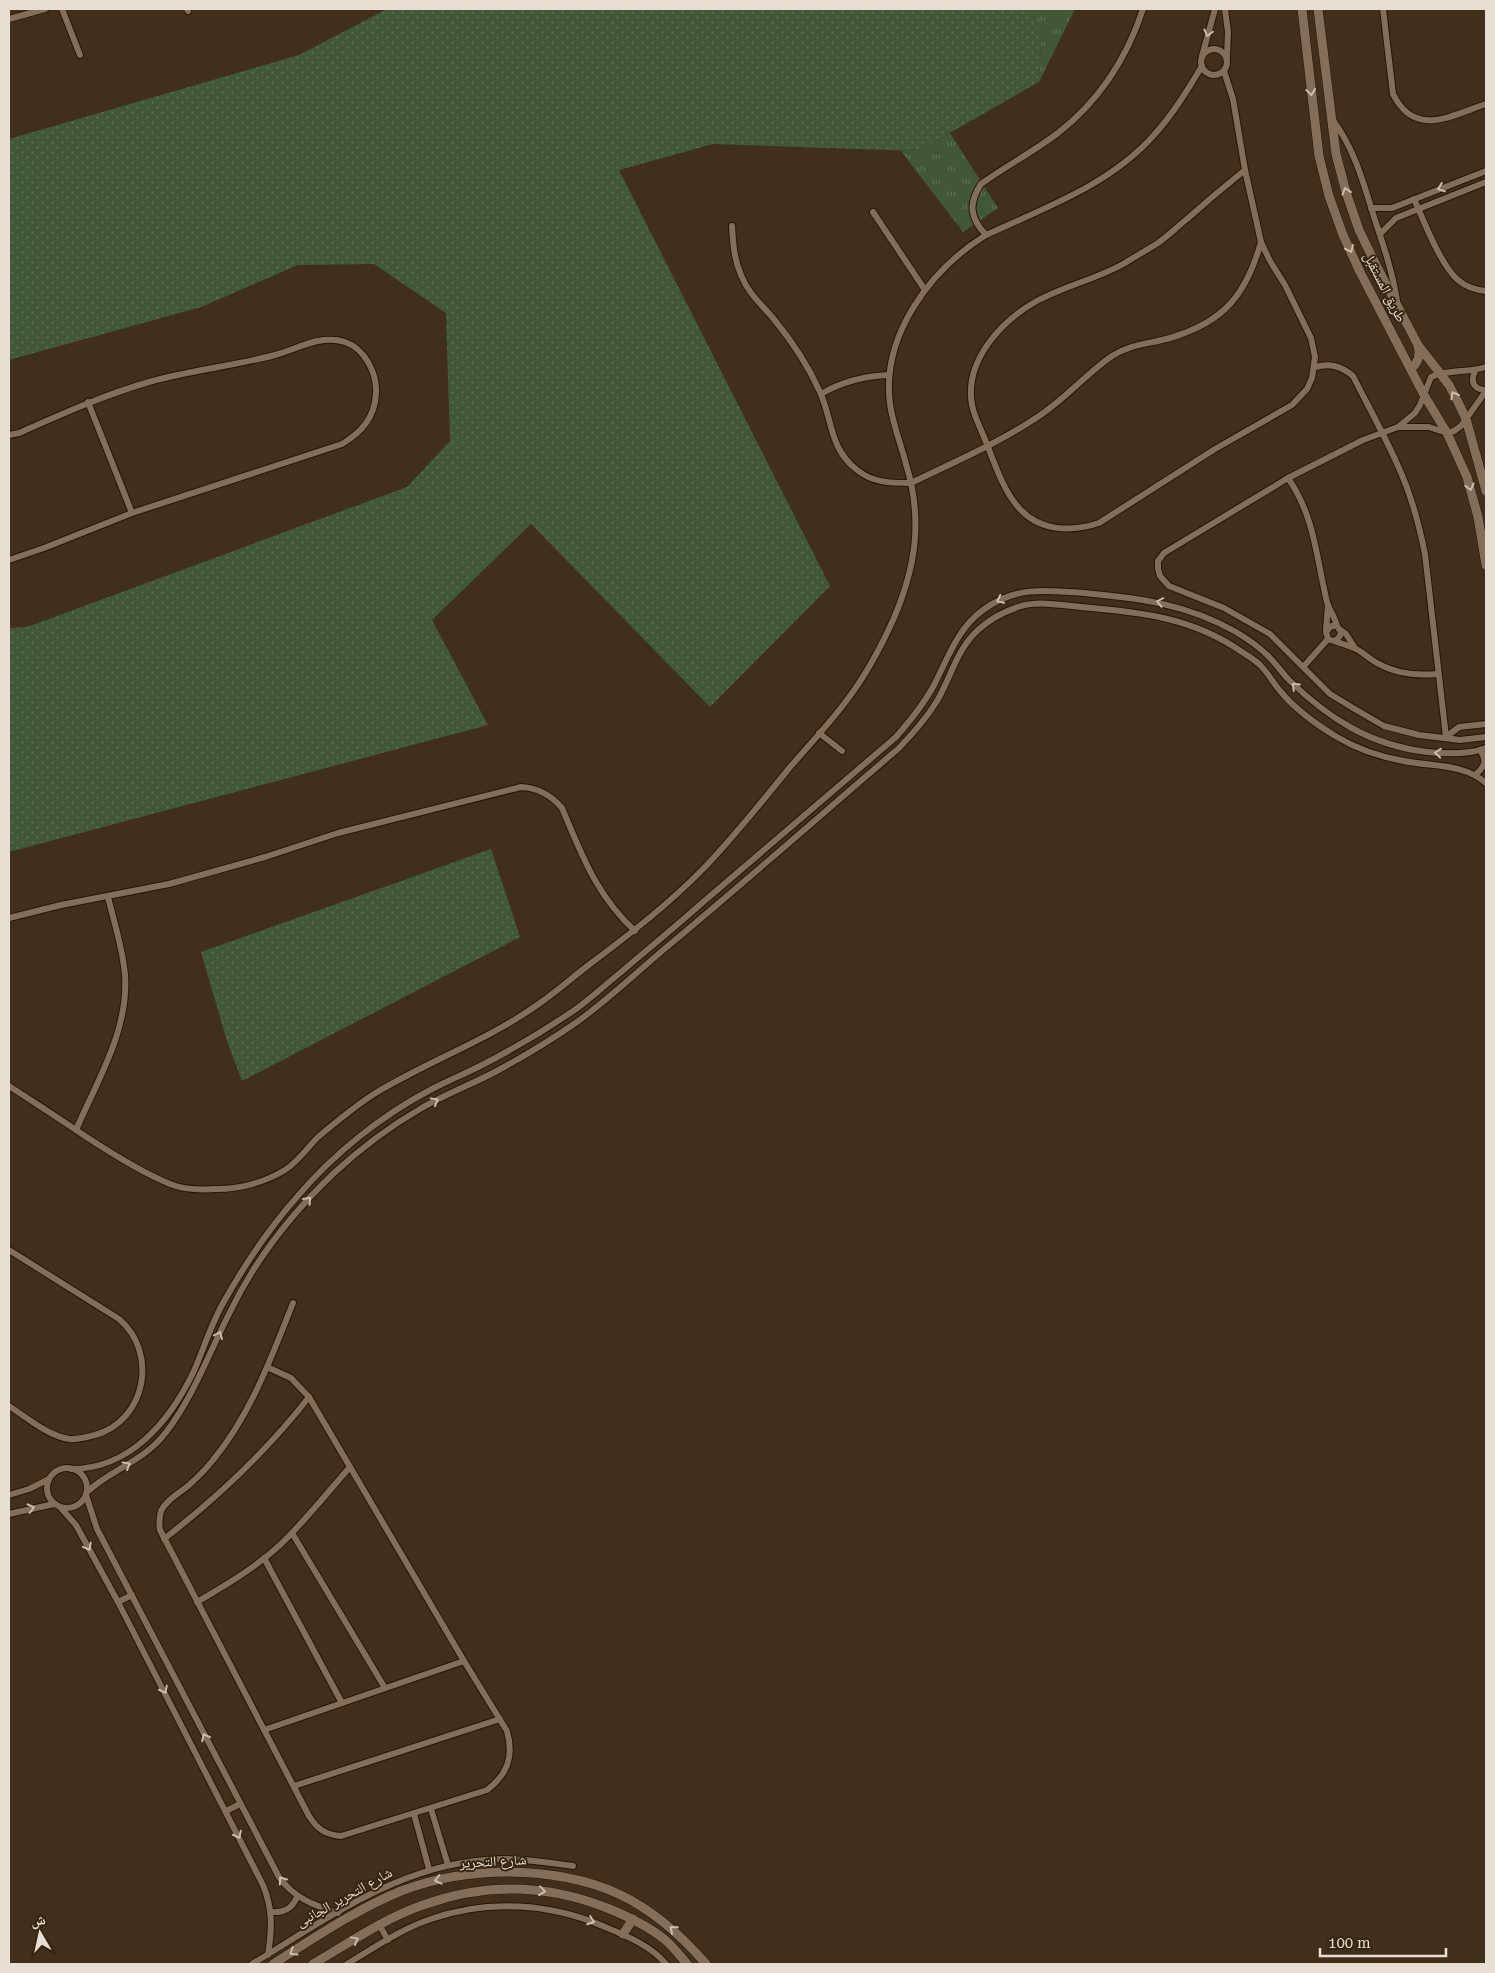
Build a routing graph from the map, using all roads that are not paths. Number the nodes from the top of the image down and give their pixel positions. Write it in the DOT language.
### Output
graph roads {
  1 [pos="45,9"];
  2 [pos="62,9"];
  3 [pos="1143,9"];
  4 [pos="1215,9"];
  5 [pos="1224,9"];
  6 [pos="1302,9"];
  7 [pos="1318,9"];
  8 [pos="1383,9"];
  9 [pos="9,19"];
  10 [pos="1321,35"];
  11 [pos="1304,36"];
  12 [pos="80,55"];
  13 [pos="1323,55"];
  14 [pos="1202,58"];
  15 [pos="1307,58"];
  16 [pos="1227,59"];
  17 [pos="1202,66"];
  18 [pos="1224,71"];
  19 [pos="1486,104"];
  20 [pos="1331,119"];
  21 [pos="1245,170"];
  22 [pos="1486,171"];
  23 [pos="1486,182"];
  24 [pos="1414,199"];
  25 [pos="1371,208"];
  26 [pos="1418,209"];
  27 [pos="873,212"];
  28 [pos="732,226"];
  29 [pos="1380,234"];
  30 [pos="986,235"];
  31 [pos="1261,242"];
  32 [pos="925,290"];
  33 [pos="1486,291"];
  34 [pos="1398,308"];
  35 [pos="1418,345"];
  36 [pos="1315,367"];
  37 [pos="1412,368"];
  38 [pos="1486,368"];
  39 [pos="1475,371"];
  40 [pos="1440,373"];
  41 [pos="889,375"];
  42 [pos="1486,391"];
  43 [pos="821,394"];
  44 [pos="1424,395"];
  45 [pos="88,402"];
  46 [pos="1466,419"];
  47 [pos="1398,428"];
  48 [pos="1381,433"];
  49 [pos="1447,433"];
  50 [pos="9,436"];
  51 [pos="987,445"];
  52 [pos="1459,459"];
  53 [pos="1480,467"];
  54 [pos="1288,478"];
  55 [pos="911,483"];
  56 [pos="1486,491"];
  57 [pos="132,513"];
  58 [pos="9,560"];
  59 [pos="1486,565"];
  60 [pos="1328,605"];
  61 [pos="1338,627"];
  62 [pos="1326,629"];
  63 [pos="1328,639"];
  64 [pos="1336,640"];
  65 [pos="1355,648"];
  66 [pos="1304,666"];
  67 [pos="1438,674"];
  68 [pos="1486,724"];
  69 [pos="819,733"];
  70 [pos="1446,737"];
  71 [pos="1486,737"];
  72 [pos="1483,749"];
  73 [pos="842,751"];
  74 [pos="1476,774"];
  75 [pos="1486,783"];
  76 [pos="108,897"];
  77 [pos="9,918"];
  78 [pos="680,922"];
  79 [pos="635,931"];
  80 [pos="687,931"];
  81 [pos="9,1086"];
  82 [pos="76,1130"];
  83 [pos="9,1250"];
  84 [pos="293,1303"];
  85 [pos="267,1367"];
  86 [pos="309,1397"];
  87 [pos="9,1406"];
  88 [pos="350,1466"];
  89 [pos="71,1469"];
  90 [pos="49,1479"];
  91 [pos="87,1494"];
  92 [pos="9,1495"];
  93 [pos="57,1506"];
  94 [pos="9,1514"];
  95 [pos="292,1533"];
  96 [pos="164,1539"];
  97 [pos="264,1558"];
  98 [pos="132,1595"];
  99 [pos="118,1602"];
  100 [pos="197,1602"];
  101 [pos="464,1660"];
  102 [pos="385,1688"];
  103 [pos="342,1703"];
  104 [pos="500,1719"];
  105 [pos="264,1730"];
  106 [pos="294,1786"];
  107 [pos="240,1804"];
  108 [pos="431,1809"];
  109 [pos="226,1812"];
  110 [pos="414,1814"];
  111 [pos="448,1865"];
  112 [pos="573,1866"];
  113 [pos="430,1869"];
  114 [pos="520,1872"];
  115 [pos="519,1888"];
  116 [pos="374,1892"];
  117 [pos="297,1897"];
  118 [pos="378,1901"];
  119 [pos="272,1912"];
  120 [pos="338,1913"];
  121 [pos="633,1920"];
  122 [pos="380,1926"];
  123 [pos="623,1934"];
  124 [pos="388,1940"];
  125 [pos="268,1954"];
  126 [pos="252,1964"];
  127 [pos="273,1964"];
  128 [pos="313,1964"];
  129 [pos="347,1964"];
  130 [pos="666,1964"];
  131 [pos="687,1964"];
  132 [pos="706,1964"];
  1 -- 9 [label="street"];
  2 -- 12 [label="street"];
  3 -- 30 [label="street"];
  4 -- 14 [label="street, one-way"];
  5 -- 16 [label="street"];
  6 -- 11 [label="main road, طريق المستقبل"];
  7 -- 10 [label="main road, طريق المستقبل"];
  8 -- 19 [label="street"];
  10 -- 11 [label="main road"];
  10 -- 13 [label="main road, طريق المستقبل"];
  11 -- 15 [label="main road, طريق المستقبل"];
  13 -- 15 [label="main road"];
  13 -- 20 [label="main road, طريق المستقبل"];
  14 -- 16 [label="street"];
  14 -- 17 [label="street"];
  15 -- 37 [label="main road, طريق المستقبل, one-way"];
  16 -- 18 [label="street"];
  17 -- 18 [label="street"];
  17 -- 30 [label="street"];
  18 -- 21 [label="street"];
  20 -- 25 [label="street"];
  34 -- 20 [label="main road, طريق المستقبل, one-way"];
  21 -- 31 [label="street"];
  21 -- 51 [label="street"];
  22 -- 24 [label="street, one-way"];
  23 -- 26 [label="street"];
  24 -- 25 [label="street"];
  24 -- 26 [label="street"];
  25 -- 29 [label="street"];
  26 -- 29 [label="street"];
  26 -- 33 [label="street"];
  27 -- 32 [label="street"];
  28 -- 43 [label="street"];
  29 -- 34 [label="street"];
  30 -- 32 [label="street"];
  31 -- 36 [label="street"];
  31 -- 51 [label="street"];
  32 -- 41 [label="street"];
  34 -- 35 [label="main road, طريق المستقبل"];
  35 -- 37 [label="main road"];
  35 -- 40 [label="main road, طريق المستقبل"];
  36 -- 48 [label="street"];
  36 -- 51 [label="street"];
  37 -- 44 [label="main road, طريق المستقبل"];
  38 -- 39 [label="street"];
  39 -- 40 [label="street"];
  39 -- 42 [label="street"];
  40 -- 44 [label="street"];
  46 -- 40 [label="main road, طريق المستقبل, one-way"];
  41 -- 43 [label="street"];
  41 -- 55 [label="street"];
  42 -- 46 [label="street"];
  43 -- 55 [label="street"];
  44 -- 47 [label="street"];
  44 -- 49 [label="main road, طريق المستقبل"];
  45 -- 50 [label="street"];
  45 -- 57 [label="street"];
  45 -- 57 [label="street"];
  46 -- 49 [label="street"];
  46 -- 53 [label="main road, طريق المستقبل"];
  47 -- 48 [label="street"];
  47 -- 49 [label="street"];
  48 -- 54 [label="street"];
  48 -- 67 [label="street"];
  49 -- 52 [label="main road, طريق المستقبل"];
  51 -- 55 [label="street"];
  52 -- 53 [label="main road"];
  52 -- 59 [label="main road, طريق المستقبل, one-way"];
  53 -- 56 [label="main road, طريق المستقبل"];
  54 -- 60 [label="street"];
  54 -- 66 [label="street"];
  55 -- 69 [label="street"];
  57 -- 58 [label="street"];
  60 -- 61 [label="street"];
  60 -- 62 [label="street"];
  61 -- 62 [label="street"];
  61 -- 64 [label="street"];
  61 -- 65 [label="street"];
  62 -- 63 [label="street"];
  63 -- 64 [label="street"];
  63 -- 66 [label="street"];
  64 -- 65 [label="street"];
  65 -- 67 [label="street"];
  66 -- 70 [label="street"];
  67 -- 70 [label="street"];
  68 -- 70 [label="street"];
  69 -- 73 [label="street"];
  69 -- 79 [label="street"];
  70 -- 71 [label="street"];
  72 -- 74 [label="street"];
  72 -- 78 [label="street, one-way"];
  74 -- 75 [label="street"];
  74 -- 80 [label="street"];
  76 -- 77 [label="street"];
  76 -- 79 [label="street"];
  76 -- 82 [label="street"];
  78 -- 80 [label="street"];
  78 -- 89 [label="street"];
  79 -- 82 [label="street"];
  91 -- 80 [label="street, one-way"];
  81 -- 82 [label="street"];
  83 -- 87 [label="street"];
  84 -- 85 [label="street"];
  85 -- 86 [label="street"];
  85 -- 96 [label="street"];
  86 -- 88 [label="street"];
  86 -- 96 [label="street"];
  88 -- 95 [label="street"];
  88 -- 101 [label="street"];
  89 -- 90 [label="street"];
  89 -- 91 [label="street"];
  90 -- 92 [label="street"];
  90 -- 93 [label="street"];
  91 -- 93 [label="street"];
  91 -- 98 [label="street"];
  94 -- 93 [label="street, one-way"];
  93 -- 99 [label="street, one-way"];
  95 -- 97 [label="street"];
  95 -- 102 [label="street"];
  96 -- 100 [label="street"];
  97 -- 100 [label="street"];
  97 -- 103 [label="street"];
  98 -- 99 [label="street"];
  107 -- 98 [label="street, one-way"];
  99 -- 109 [label="street, one-way"];
  100 -- 105 [label="street"];
  101 -- 102 [label="street"];
  101 -- 104 [label="street"];
  102 -- 103 [label="street"];
  103 -- 105 [label="street"];
  104 -- 106 [label="street"];
  104 -- 108 [label="street"];
  105 -- 106 [label="street"];
  106 -- 110 [label="street"];
  107 -- 109 [label="street"];
  117 -- 107 [label="street, one-way"];
  108 -- 110 [label="street"];
  108 -- 111 [label="street"];
  109 -- 119 [label="street, one-way"];
  110 -- 113 [label="street"];
  111 -- 112 [label="street, شارع التحرير الجانبى"];
  111 -- 113 [label="street, شارع التحرير الجانبى"];
  113 -- 116 [label="street, شارع التحرير الجانبى"];
  114 -- 115 [label="main road"];
  114 -- 118 [label="main road, شارع التحرير, one-way"];
  132 -- 114 [label="main road, شارع التحرير, one-way"];
  115 -- 121 [label="main road, شارع التحرير, one-way"];
  115 -- 122 [label="main road, شارع التحرير"];
  116 -- 118 [label="main road"];
  116 -- 120 [label="street, شارع التحرير الجانبى"];
  117 -- 119 [label="street"];
  117 -- 120 [label="street"];
  118 -- 127 [label="main road, شارع التحرير, one-way"];
  119 -- 125 [label="street"];
  120 -- 125 [label="street, شارع التحرير الجانبى"];
  121 -- 123 [label="main road"];
  121 -- 131 [label="main road, شارع التحرير"];
  122 -- 124 [label="street"];
  128 -- 122 [label="main road, شارع التحرير, one-way"];
  124 -- 123 [label="street, one-way"];
  123 -- 130 [label="street"];
  124 -- 129 [label="street"];
  125 -- 126 [label="street, شارع التحرير الجانبى"];
}
